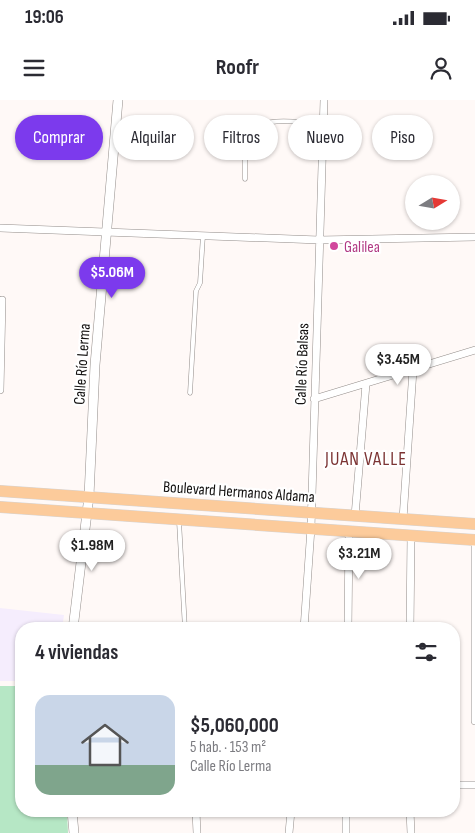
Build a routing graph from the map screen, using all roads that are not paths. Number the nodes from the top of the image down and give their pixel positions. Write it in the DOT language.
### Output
graph roads {
  1 [pos="118,100"];
  2 [pos="324,100"];
  3 [pos="323,115"];
  4 [pos="288,122"];
  5 [pos="321,160"];
  6 [pos="245,179"];
  7 [pos="0,228"];
  8 [pos="106,230"];
  9 [pos="204,235"];
  10 [pos="475,237"];
  11 [pos="319,240"];
  12 [pos="2,300"];
  13 [pos="475,350"];
  14 [pos="413,370"];
  15 [pos="366,384"];
  16 [pos="0,390"];
  17 [pos="190,394"];
  18 [pos="314,399"];
  19 [pos="0,491"];
  20 [pos="89,496"];
  21 [pos="0,507"];
  22 [pos="87,512"];
  23 [pos="310,513"];
  24 [pos="355,516"];
  25 [pos="178,519"];
  26 [pos="403,519"];
  27 [pos="475,524"];
  28 [pos="311,528"];
  29 [pos="349,531"];
  30 [pos="411,536"];
  31 [pos="475,540"];
  32 [pos="74,622"];
  33 [pos="185,622"];
  34 [pos="304,622"];
  35 [pos="348,622"];
  36 [pos="410,622"];
  37 [pos="475,721"];
  38 [pos="460,785"];
  39 [pos="475,785"];
  40 [pos="73,817"];
  41 [pos="196,817"];
  42 [pos="291,817"];
  43 [pos="346,817"];
  44 [pos="410,817"];
  45 [pos="74,833"];
  46 [pos="197,833"];
  47 [pos="289,833"];
  48 [pos="346,833"];
  49 [pos="411,833"];
  1 -- 8 [label="street, Calle Río Lerma"];
  2 -- 3 [label="street, Calle Río Balsas"];
  4 -- 6 [label="lane"];
  5 -- 11 [label="street, Calle Río Balsas"];
  7 -- 8 [label="street"];
  8 -- 9 [label="street"];
  8 -- 20 [label="street, Calle Río Lerma"];
  9 -- 11 [label="street"];
  9 -- 17 [label="lane"];
  10 -- 11 [label="street"];
  11 -- 18 [label="street, Calle Río Balsas"];
  12 -- 16 [label="street"];
  13 -- 14 [label="street"];
  14 -- 15 [label="street"];
  14 -- 26 [label="street"];
  15 -- 18 [label="street"];
  15 -- 24 [label="street"];
  18 -- 23 [label="street, Calle Río Balsas"];
  19 -- 20 [label="main road, Boulevard Hermanos Aldama"];
  20 -- 22 [label="street, Calle Río Lerma"];
  20 -- 23 [label="main road, Boulevard Hermanos Aldama"];
  21 -- 22 [label="main road, Boulevard Hermanos Aldama"];
  22 -- 25 [label="main road, Boulevard Hermanos Aldama"];
  22 -- 32 [label="street, Calle Río Lerma"];
  23 -- 24 [label="main road, Boulevard Hermanos Aldama"];
  23 -- 28 [label="street, Calle Río Balsas"];
  24 -- 26 [label="main road, Boulevard Hermanos Aldama"];
  25 -- 28 [label="main road, Boulevard Hermanos Aldama"];
  25 -- 33 [label="lane"];
  26 -- 27 [label="main road, Boulevard Hermanos Aldama"];
  28 -- 29 [label="main road, Boulevard Hermanos Aldama"];
  28 -- 34 [label="street, Calle Río Balsas"];
  29 -- 30 [label="main road, Boulevard Hermanos Aldama"];
  29 -- 35 [label="street"];
  30 -- 31 [label="main road, Boulevard Hermanos Aldama"];
  30 -- 36 [label="street"];
  31 -- 37 [label="street"];
  38 -- 39 [label="street"];
  40 -- 45 [label="street"];
  41 -- 46 [label="street"];
  42 -- 47 [label="street"];
  43 -- 48 [label="street"];
  44 -- 49 [label="street"];
}
